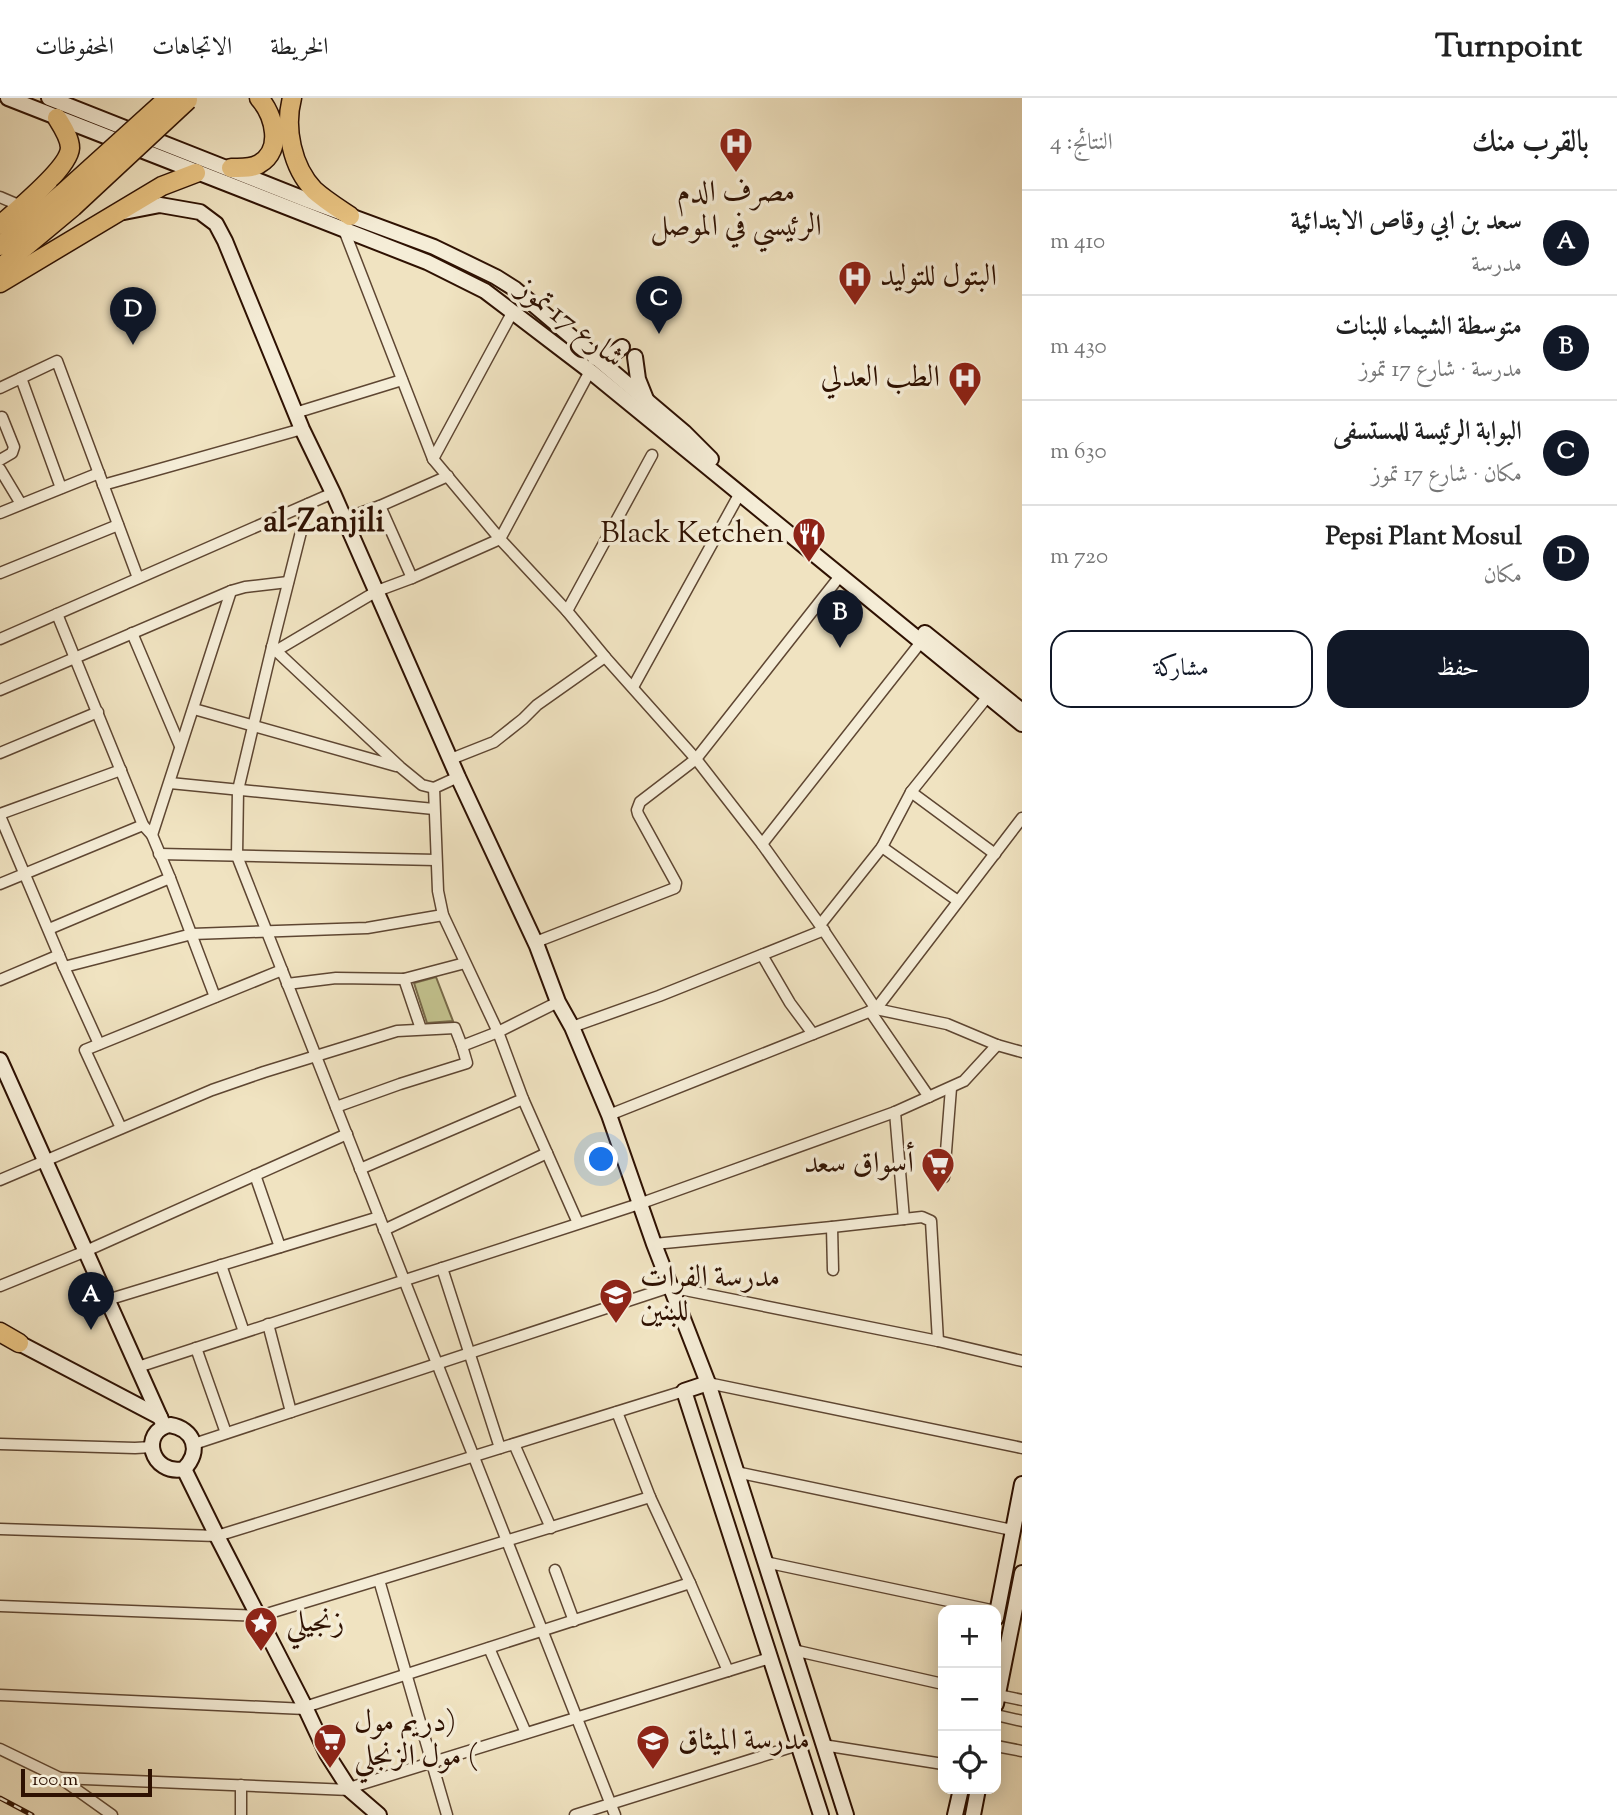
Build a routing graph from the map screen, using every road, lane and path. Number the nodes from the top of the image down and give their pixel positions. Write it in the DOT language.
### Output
graph roads {
  1 [pos="8,98"];
  2 [pos="49,98"];
  3 [pos="168,98"];
  4 [pos="259,98"];
  5 [pos="292,98"];
  6 [pos="189,99"];
  7 [pos="57,118"];
  8 [pos="231,169"];
  9 [pos="196,173"];
  10 [pos="0,197"];
  11 [pos="68,200"];
  12 [pos="21,206"];
  13 [pos="115,214"];
  14 [pos="347,223"];
  15 [pos="0,225"];
  16 [pos="0,246"];
  17 [pos="434,247"];
  18 [pos="428,262"];
  19 [pos="0,268"];
  20 [pos="0,283"];
  21 [pos="512,313"];
  22 [pos="622,347"];
  23 [pos="635,357"];
  24 [pos="592,365"];
  25 [pos="21,378"];
  26 [pos="402,380"];
  27 [pos="0,388"];
  28 [pos="646,400"];
  29 [pos="295,413"];
  30 [pos="2,417"];
  31 [pos="302,429"];
  32 [pos="652,454"];
  33 [pos="433,459"];
  34 [pos="0,460"];
  35 [pos="0,469"];
  36 [pos="99,474"];
  37 [pos="448,476"];
  38 [pos="103,485"];
  39 [pos="61,488"];
  40 [pos="333,493"];
  41 [pos="740,494"];
  42 [pos="21,504"];
  43 [pos="308,504"];
  44 [pos="380,506"];
  45 [pos="0,513"];
  46 [pos="344,519"];
  47 [pos="118,525"];
  48 [pos="500,539"];
  49 [pos="0,573"];
  50 [pos="840,576"];
  51 [pos="138,578"];
  52 [pos="412,578"];
  53 [pos="288,582"];
  54 [pos="231,591"];
  55 [pos="377,591"];
  56 [pos="567,611"];
  57 [pos="57,614"];
  58 [pos="132,633"];
  59 [pos="0,639"];
  60 [pos="921,642"];
  61 [pos="272,647"];
  62 [pos="605,657"];
  63 [pos="75,658"];
  64 [pos="634,687"];
  65 [pos="0,690"];
  66 [pos="988,696"];
  67 [pos="194,709"];
  68 [pos="1022,711"];
  69 [pos="98,712"];
  70 [pos="1022,724"];
  71 [pos="253,725"];
  72 [pos="180,746"];
  73 [pos="0,753"];
  74 [pos="451,759"];
  75 [pos="696,760"];
  76 [pos="400,767"];
  77 [pos="121,770"];
  78 [pos="458,777"];
  79 [pos="170,783"];
  80 [pos="434,788"];
  81 [pos="239,790"];
  82 [pos="912,792"];
  83 [pos="434,809"];
  84 [pos="0,815"];
  85 [pos="1022,818"];
  86 [pos="143,825"];
  87 [pos="152,835"];
  88 [pos="762,844"];
  89 [pos="883,847"];
  90 [pos="159,854"];
  91 [pos="995,854"];
  92 [pos="237,856"];
  93 [pos="436,860"];
  94 [pos="25,873"];
  95 [pos="170,878"];
  96 [pos="0,884"];
  97 [pos="958,901"];
  98 [pos="443,915"];
  99 [pos="822,928"];
  100 [pos="49,929"];
  101 [pos="267,932"];
  102 [pos="192,934"];
  103 [pos="537,946"];
  104 [pos="59,955"];
  105 [pos="762,955"];
  106 [pos="465,963"];
  107 [pos="64,967"];
  108 [pos="282,970"];
  109 [pos="0,979"];
  110 [pos="404,979"];
  111 [pos="287,984"];
  112 [pos="215,997"];
  113 [pos="558,1002"];
  114 [pos="873,1010"];
  115 [pos="572,1027"];
  116 [pos="421,1029"];
  117 [pos="498,1032"];
  118 [pos="813,1034"];
  119 [pos="99,1044"];
  120 [pos="997,1045"];
  121 [pos="462,1046"];
  122 [pos="1022,1052"];
  123 [pos="315,1055"];
  124 [pos="0,1060"];
  125 [pos="4,1082"];
  126 [pos="951,1088"];
  127 [pos="929,1097"];
  128 [pos="523,1099"];
  129 [pos="336,1107"];
  130 [pos="895,1112"];
  131 [pos="609,1115"];
  132 [pos="121,1128"];
  133 [pos="347,1134"];
  134 [pos="547,1153"];
  135 [pos="45,1160"];
  136 [pos="360,1169"];
  137 [pos="255,1175"];
  138 [pos="944,1177"];
  139 [pos="0,1180"];
  140 [pos="639,1203"];
  141 [pos="379,1217"];
  142 [pos="904,1219"];
  143 [pos="578,1223"];
  144 [pos="832,1227"];
  145 [pos="384,1230"];
  146 [pos="654,1244"];
  147 [pos="281,1247"];
  148 [pos="86,1251"];
  149 [pos="221,1265"];
  150 [pos="442,1268"];
  151 [pos="833,1270"];
  152 [pos="404,1280"];
  153 [pos="0,1286"];
  154 [pos="670,1287"];
  155 [pos="107,1300"];
  156 [pos="268,1324"];
  157 [pos="244,1332"];
  158 [pos="0,1334"];
  159 [pos="938,1341"];
  160 [pos="19,1343"];
  161 [pos="196,1348"];
  162 [pos="470,1353"];
  163 [pos="1022,1362"];
  164 [pos="437,1364"];
  165 [pos="138,1367"];
  166 [pos="708,1383"];
  167 [pos="684,1391"];
  168 [pos="291,1412"];
  169 [pos="617,1412"];
  170 [pos="162,1422"];
  171 [pos="226,1433"];
  172 [pos="0,1444"];
  173 [pos="194,1444"];
  174 [pos="514,1444"];
  175 [pos="152,1447"];
  176 [pos="500,1448"];
  177 [pos="1022,1448"];
  178 [pos="473,1456"];
  179 [pos="184,1469"];
  180 [pos="736,1472"];
  181 [pos="1022,1484"];
  182 [pos="650,1497"];
  183 [pos="551,1528"];
  184 [pos="0,1529"];
  185 [pos="1012,1530"];
  186 [pos="217,1536"];
  187 [pos="507,1541"];
  188 [pos="765,1562"];
  189 [pos="555,1570"];
  190 [pos="1022,1573"];
  191 [pos="379,1580"];
  192 [pos="690,1583"];
  193 [pos="959,1605"];
  194 [pos="997,1605"];
  195 [pos="0,1606"];
  196 [pos="260,1616"];
  197 [pos="574,1620"];
  198 [pos="542,1631"];
  199 [pos="489,1648"];
  200 [pos="793,1650"];
  201 [pos="770,1658"];
  202 [pos="728,1671"];
  203 [pos="406,1674"];
  204 [pos="1001,1680"];
  205 [pos="938,1683"];
  206 [pos="0,1695"];
  207 [pos="1001,1700"];
  208 [pos="1022,1700"];
  209 [pos="306,1708"];
  210 [pos="1001,1716"];
  211 [pos="576,1718"];
  212 [pos="1022,1721"];
  213 [pos="526,1734"];
  214 [pos="798,1745"];
  215 [pos="823,1745"];
  216 [pos="1001,1747"];
  217 [pos="0,1749"];
  218 [pos="1022,1751"];
  219 [pos="432,1763"];
  220 [pos="938,1763"];
  221 [pos="60,1778"];
  222 [pos="241,1786"];
  223 [pos="350,1789"];
  224 [pos="960,1794"];
  225 [pos="977,1794"];
  226 [pos="610,1804"];
  227 [pos="112,1815"];
  228 [pos="241,1815"];
  229 [pos="379,1815"];
  230 [pos="447,1815"];
  231 [pos="575,1815"];
  232 [pos="615,1815"];
  233 [pos="821,1815"];
  234 [pos="846,1815"];
  235 [pos="955,1815"];
  236 [pos="973,1815"];
  1 -- 7 [label="main road, شارع 17 تموز"];
  2 -- 8 [label="main road, شارع 17 تموز"];
  3 -- 11 [label="highway, bridge"];
  4 -- 8 [label="highway"];
  5 -- 14 [label="highway"];
  6 -- 11 [label="highway, bridge"];
  7 -- 9 [label="main road, شارع 17 تموز"];
  7 -- 12 [label="highway"];
  8 -- 14 [label="main road, شارع 17 تموز"];
  9 -- 13 [label="highway"];
  9 -- 14 [label="main road, شارع 17 تموز"];
  10 -- 12 [label="street"];
  11 -- 16 [label="highway"];
  11 -- 19 [label="highway"];
  12 -- 15 [label="highway"];
  13 -- 20 [label="highway"];
  13 -- 29 [label="main road"];
  14 -- 17 [label="main road, شارع 17 تموز"];
  14 -- 18 [label="main road, شارع 17 تموز"];
  14 -- 26 [label="street"];
  17 -- 18 [label="main road"];
  17 -- 24 [label="main road, شارع 17 تموز"];
  18 -- 21 [label="main road, شارع 17 تموز"];
  21 -- 24 [label="main road, شارع 17 تموز"];
  21 -- 33 [label="street"];
  22 -- 24 [label="main road"];
  23 -- 28 [label="main road"];
  24 -- 28 [label="main road, شارع 17 تموز"];
  24 -- 41 [label="main road, شارع 17 تموز"];
  24 -- 48 [label="street"];
  25 -- 27 [label="street"];
  25 -- 36 [label="street"];
  25 -- 39 [label="street"];
  26 -- 29 [label="street"];
  26 -- 33 [label="street"];
  28 -- 68 [label="main road, شارع 17 تموز"];
  29 -- 31 [label="main road"];
  30 -- 34 [label="street"];
  31 -- 38 [label="street"];
  31 -- 40 [label="main road"];
  32 -- 56 [label="street"];
  33 -- 37 [label="street"];
  35 -- 42 [label="street"];
  36 -- 38 [label="street"];
  36 -- 39 [label="street"];
  37 -- 44 [label="street"];
  37 -- 48 [label="street"];
  38 -- 47 [label="street"];
  39 -- 42 [label="street"];
  40 -- 43 [label="street"];
  40 -- 46 [label="main road"];
  41 -- 50 [label="main road, شارع 17 تموز"];
  41 -- 64 [label="street"];
  42 -- 45 [label="street"];
  43 -- 51 [label="street"];
  43 -- 53 [label="street"];
  44 -- 46 [label="street"];
  44 -- 52 [label="street"];
  46 -- 55 [label="main road"];
  47 -- 49 [label="street"];
  47 -- 51 [label="street"];
  48 -- 52 [label="street"];
  48 -- 56 [label="street"];
  50 -- 60 [label="main road, شارع 17 تموز"];
  50 -- 75 [label="street"];
  51 -- 57 [label="street"];
  52 -- 55 [label="street"];
  53 -- 54 [label="street"];
  53 -- 61 [label="street"];
  54 -- 58 [label="street"];
  54 -- 67 [label="street"];
  55 -- 61 [label="street"];
  55 -- 74 [label="main road"];
  56 -- 62 [label="street"];
  57 -- 59 [label="street"];
  57 -- 63 [label="street"];
  58 -- 63 [label="street"];
  58 -- 72 [label="street"];
  60 -- 66 [label="main road, شارع 17 تموز"];
  60 -- 88 [label="street"];
  61 -- 71 [label="street"];
  61 -- 76 [label="street"];
  62 -- 64 [label="street"];
  62 -- 74 [label="street"];
  63 -- 65 [label="street"];
  63 -- 69 [label="street"];
  64 -- 75 [label="street"];
  66 -- 70 [label="main road, شارع 17 تموز"];
  66 -- 82 [label="street"];
  67 -- 71 [label="street"];
  67 -- 72 [label="street"];
  69 -- 73 [label="street"];
  69 -- 77 [label="street"];
  71 -- 76 [label="street"];
  71 -- 81 [label="street"];
  72 -- 79 [label="street"];
  74 -- 78 [label="main road"];
  75 -- 88 [label="street"];
  75 -- 103 [label="street"];
  76 -- 80 [label="street"];
  77 -- 84 [label="street"];
  77 -- 86 [label="street"];
  78 -- 80 [label="street"];
  78 -- 103 [label="main road"];
  79 -- 81 [label="street"];
  79 -- 87 [label="street"];
  80 -- 83 [label="street"];
  81 -- 83 [label="street"];
  81 -- 92 [label="street"];
  82 -- 89 [label="street"];
  82 -- 91 [label="street"];
  83 -- 93 [label="street"];
  84 -- 94 [label="street"];
  85 -- 91 [label="street"];
  86 -- 87 [label="street"];
  86 -- 94 [label="street"];
  87 -- 90 [label="street"];
  88 -- 99 [label="street"];
  89 -- 97 [label="street"];
  89 -- 99 [label="street"];
  90 -- 92 [label="street"];
  90 -- 95 [label="street"];
  91 -- 97 [label="street"];
  92 -- 93 [label="street"];
  92 -- 101 [label="street"];
  93 -- 98 [label="street"];
  94 -- 96 [label="street"];
  94 -- 100 [label="street"];
  95 -- 100 [label="street"];
  95 -- 102 [label="street"];
  97 -- 114 [label="street"];
  98 -- 101 [label="street"];
  98 -- 106 [label="street"];
  99 -- 105 [label="street"];
  99 -- 114 [label="street"];
  100 -- 104 [label="street"];
  101 -- 102 [label="street"];
  101 -- 108 [label="street"];
  102 -- 107 [label="street"];
  102 -- 112 [label="street"];
  103 -- 113 [label="main road"];
  104 -- 107 [label="street"];
  104 -- 109 [label="street"];
  105 -- 115 [label="street"];
  105 -- 118 [label="street"];
  106 -- 110 [label="street"];
  106 -- 117 [label="street"];
  107 -- 119 [label="street"];
  108 -- 111 [label="street"];
  108 -- 112 [label="street"];
  110 -- 111 [label="street"];
  110 -- 116 [label="street"];
  111 -- 123 [label="street"];
  112 -- 119 [label="street"];
  113 -- 115 [label="main road"];
  113 -- 117 [label="street"];
  114 -- 118 [label="street"];
  114 -- 120 [label="street"];
  114 -- 127 [label="street"];
  115 -- 131 [label="main road"];
  116 -- 121 [label="street"];
  116 -- 123 [label="street"];
  117 -- 121 [label="street"];
  117 -- 128 [label="street"];
  118 -- 131 [label="street"];
  119 -- 132 [label="street"];
  120 -- 122 [label="street"];
  120 -- 126 [label="street"];
  121 -- 129 [label="street"];
  123 -- 129 [label="street"];
  123 -- 132 [label="street"];
  124 -- 125 [label="main road"];
  125 -- 135 [label="main road"];
  126 -- 127 [label="street"];
  126 -- 138 [label="street"];
  127 -- 130 [label="street"];
  128 -- 134 [label="street"];
  128 -- 136 [label="street"];
  129 -- 133 [label="street"];
  130 -- 140 [label="street"];
  130 -- 142 [label="street"];
  131 -- 140 [label="main road"];
  132 -- 135 [label="street"];
  133 -- 136 [label="street"];
  133 -- 137 [label="street"];
  134 -- 143 [label="street"];
  134 -- 145 [label="street"];
  135 -- 139 [label="street"];
  135 -- 148 [label="main road"];
  136 -- 141 [label="street"];
  137 -- 147 [label="street"];
  137 -- 148 [label="street"];
  140 -- 143 [label="street"];
  140 -- 146 [label="main road"];
  141 -- 145 [label="street"];
  141 -- 147 [label="street"];
  142 -- 144 [label="street"];
  142 -- 159 [label="street"];
  143 -- 150 [label="street"];
  144 -- 146 [label="street"];
  144 -- 151 [label="street"];
  145 -- 152 [label="street"];
  146 -- 154 [label="main road"];
  147 -- 149 [label="street"];
  148 -- 153 [label="street"];
  148 -- 155 [label="main road"];
  149 -- 155 [label="street"];
  149 -- 157 [label="street"];
  150 -- 152 [label="street"];
  150 -- 162 [label="street"];
  152 -- 156 [label="street"];
  152 -- 164 [label="street"];
  154 -- 159 [label="street"];
  154 -- 162 [label="street"];
  154 -- 166 [label="main road"];
  155 -- 165 [label="main road"];
  156 -- 157 [label="street"];
  156 -- 168 [label="street"];
  157 -- 161 [label="street"];
  158 -- 160 [label="highway"];
  159 -- 163 [label="street"];
  160 -- 170 [label="main road"];
  161 -- 165 [label="street"];
  161 -- 171 [label="street"];
  162 -- 164 [label="street"];
  162 -- 176 [label="street"];
  164 -- 168 [label="street"];
  164 -- 178 [label="street"];
  165 -- 170 [label="main road"];
  166 -- 167 [label="main road"];
  166 -- 177 [label="street"];
  166 -- 180 [label="main road"];
  167 -- 169 [label="street"];
  167 -- 201 [label="main road"];
  168 -- 171 [label="street"];
  169 -- 174 [label="street"];
  169 -- 182 [label="street"];
  170 -- 173 [label="main road"];
  170 -- 175 [label="main road"];
  171 -- 173 [label="street"];
  172 -- 175 [label="street"];
  173 -- 179 [label="main road"];
  174 -- 176 [label="street"];
  174 -- 183 [label="street"];
  175 -- 179 [label="main road"];
  176 -- 178 [label="street"];
  178 -- 186 [label="street"];
  178 -- 187 [label="street"];
  179 -- 186 [label="main road"];
  180 -- 185 [label="street"];
  180 -- 188 [label="main road"];
  181 -- 185 [label="main road"];
  182 -- 183 [label="street"];
  182 -- 192 [label="street"];
  183 -- 187 [label="street"];
  184 -- 186 [label="street"];
  185 -- 194 [label="main road"];
  186 -- 196 [label="main road"];
  187 -- 191 [label="street"];
  187 -- 198 [label="street"];
  188 -- 193 [label="street"];
  188 -- 200 [label="main road"];
  189 -- 197 [label="street"];
  190 -- 204 [label="main road"];
  191 -- 196 [label="street"];
  191 -- 203 [label="street"];
  192 -- 197 [label="street"];
  192 -- 202 [label="street"];
  195 -- 196 [label="street"];
  196 -- 209 [label="main road"];
  197 -- 198 [label="street"];
  198 -- 199 [label="street"];
  198 -- 211 [label="street"];
  199 -- 203 [label="street"];
  199 -- 213 [label="street"];
  200 -- 205 [label="street"];
  200 -- 215 [label="main road"];
  201 -- 202 [label="street"];
  201 -- 214 [label="main road"];
  202 -- 211 [label="street"];
  203 -- 209 [label="street"];
  203 -- 219 [label="street"];
  206 -- 209 [label="street"];
  207 -- 208 [label="street"];
  209 -- 223 [label="main road"];
  210 -- 212 [label="street"];
  211 -- 213 [label="street"];
  211 -- 226 [label="street"];
  213 -- 219 [label="street"];
  214 -- 226 [label="street"];
  214 -- 233 [label="main road"];
  215 -- 220 [label="street"];
  215 -- 234 [label="main road"];
  216 -- 218 [label="street"];
  217 -- 221 [label="street"];
  219 -- 223 [label="street"];
  219 -- 230 [label="street"];
  221 -- 222 [label="street"];
  221 -- 227 [label="street"];
  222 -- 223 [label="street"];
  222 -- 228 [label="street"];
  223 -- 229 [label="main road"];
  224 -- 235 [label="main road"];
  225 -- 236 [label="main road"];
  226 -- 231 [label="street"];
  226 -- 232 [label="street"];
}
